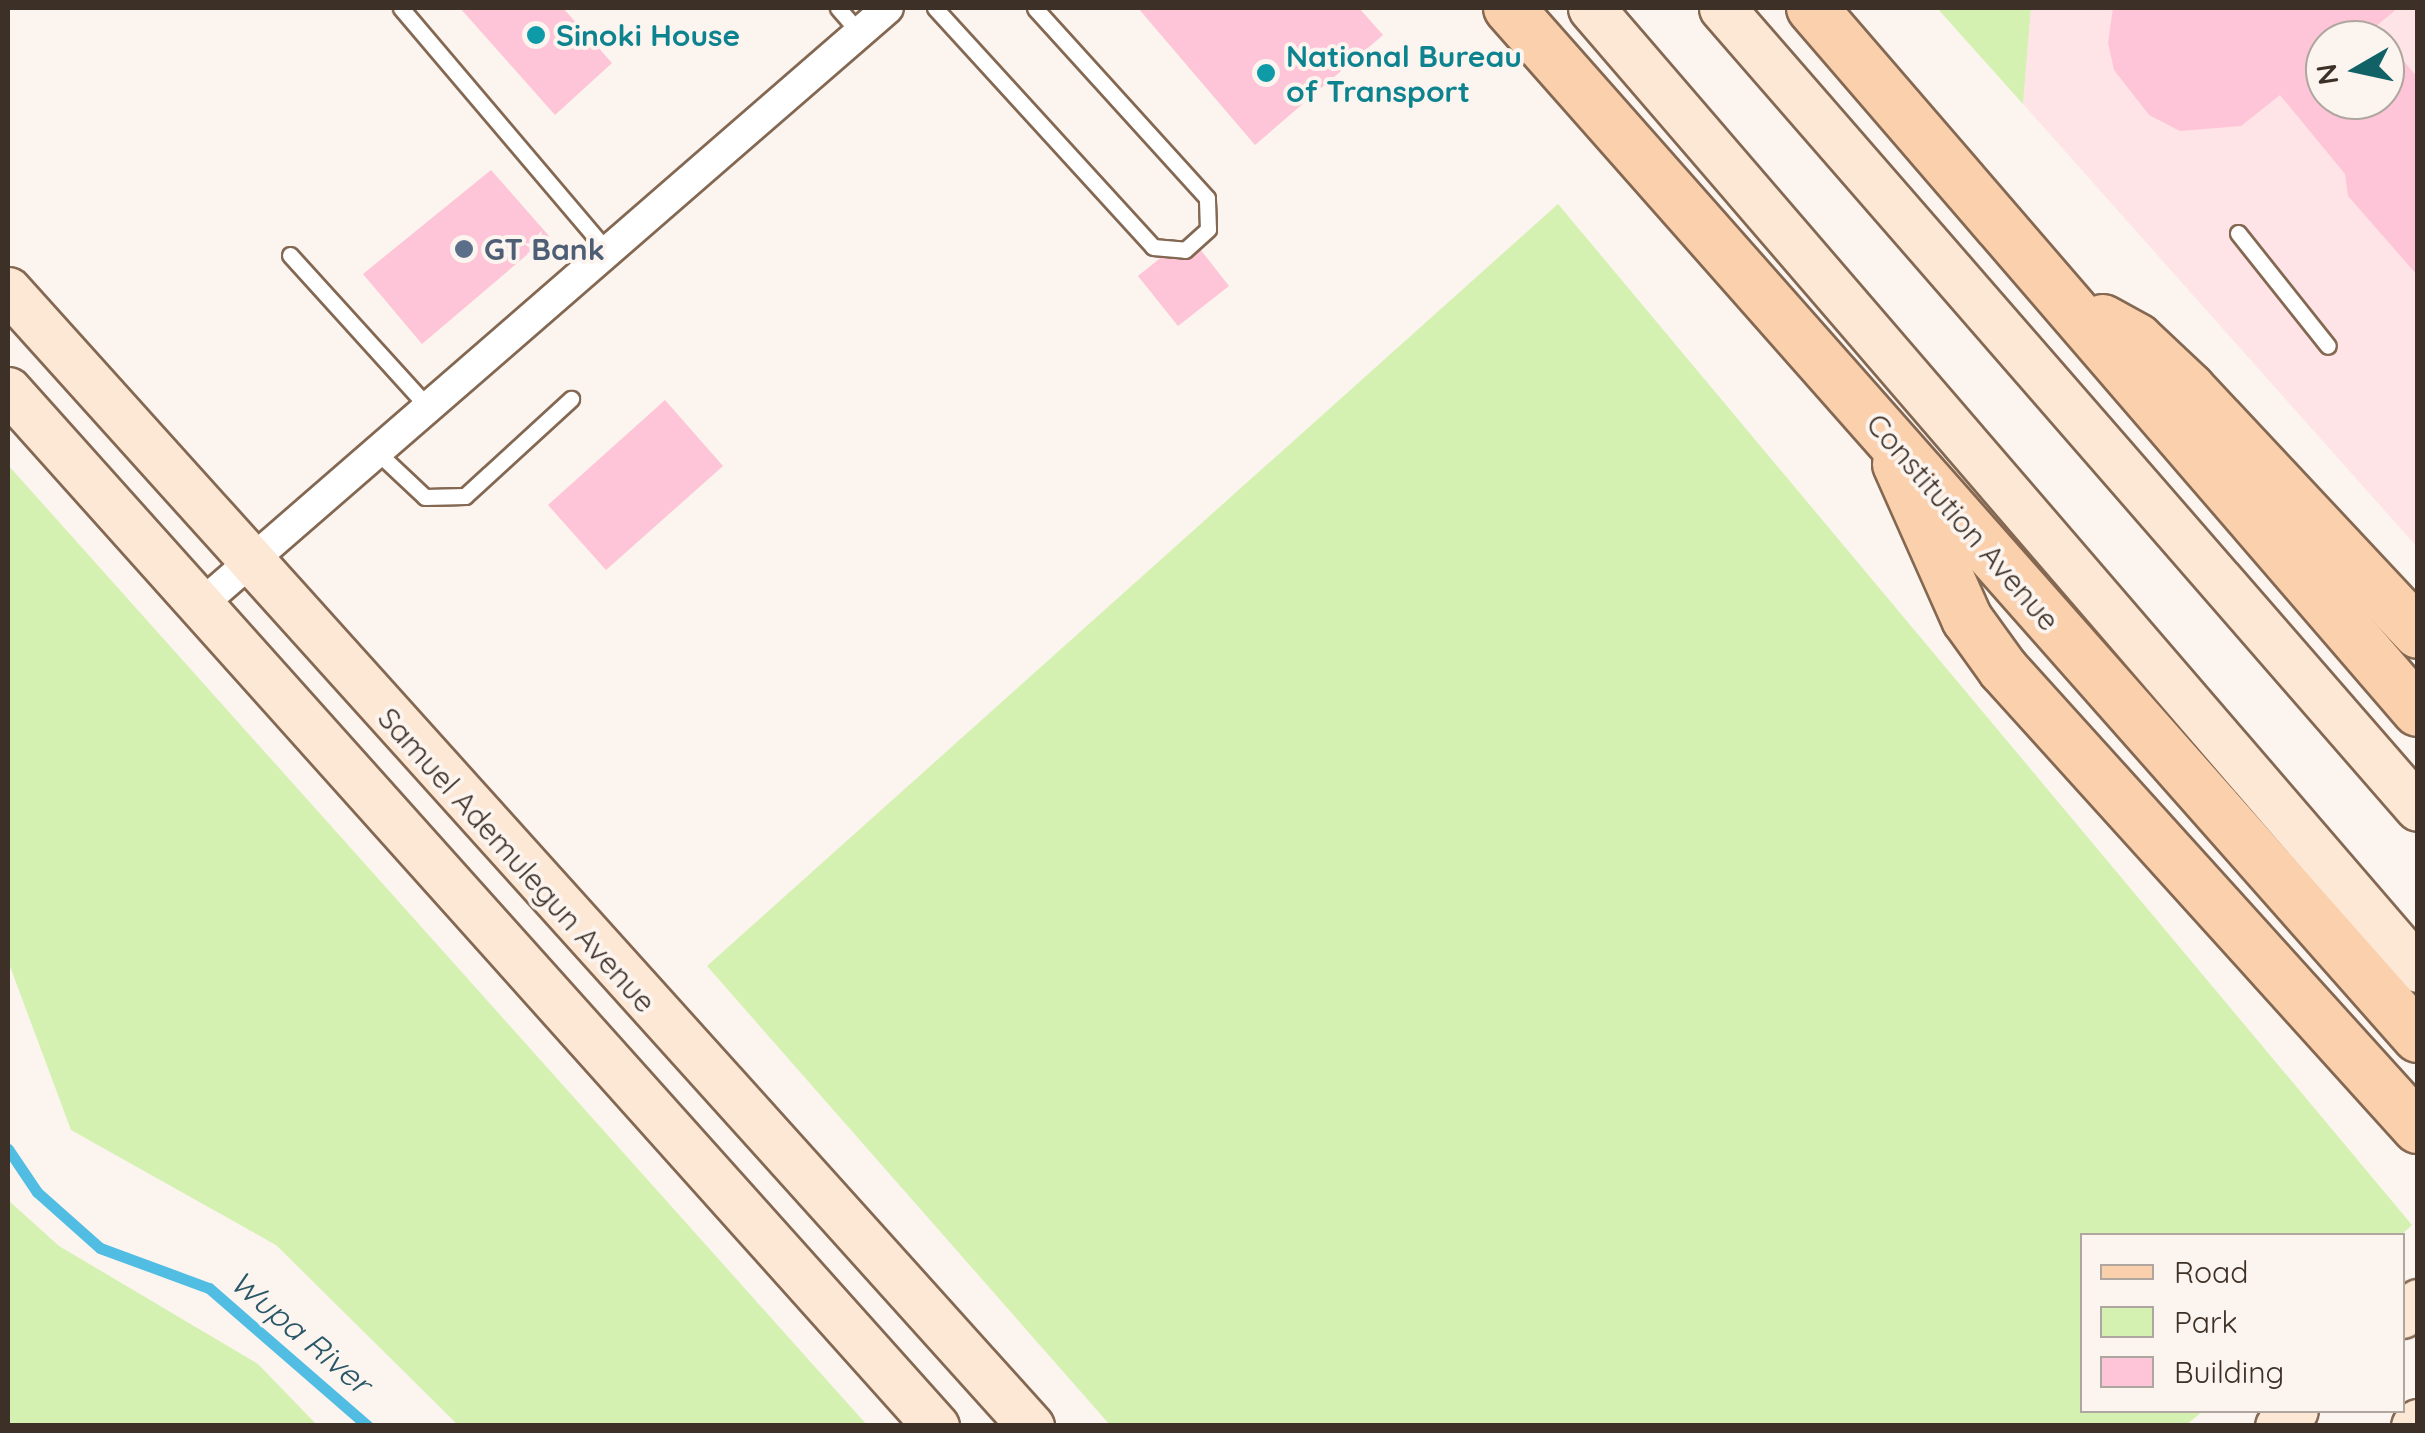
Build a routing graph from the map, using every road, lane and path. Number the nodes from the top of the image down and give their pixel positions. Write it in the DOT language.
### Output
graph roads {
  1 [pos="401,8"];
  2 [pos="838,8"];
  3 [pos="888,8"];
  4 [pos="935,8"];
  5 [pos="1035,8"];
  6 [pos="1509,8"];
  7 [pos="1592,8"];
  8 [pos="1722,8"];
  9 [pos="1812,8"];
  10 [pos="859,32"];
  11 [pos="2238,233"];
  12 [pos="607,251"];
  13 [pos="290,255"];
  14 [pos="8,290"];
  15 [pos="2328,346"];
  16 [pos="8,390"];
  17 [pos="571,399"];
  18 [pos="427,406"];
  19 [pos="2194,424"];
  20 [pos="1888,438"];
  21 [pos="376,451"];
  22 [pos="249,561"];
  23 [pos="197,608"];
  24 [pos="2418,634"];
  25 [pos="2418,712"];
  26 [pos="2418,808"];
  27 [pos="2418,969"];
  28 [pos="2418,1037"];
  29 [pos="2418,1128"];
  30 [pos="936,1426"];
  31 [pos="1031,1426"];
  1 -- 12 [label="lane"];
  2 -- 10 [label="lane"];
  3 -- 10 [label="street"];
  4 -- 5 [label="lane"];
  6 -- 20 [label="main road, Constitution Avenue"];
  7 -- 27 [label="main road, Constitution Avenue"];
  8 -- 26 [label="main road"];
  9 -- 19 [label="main road"];
  10 -- 12 [label="street"];
  11 -- 15 [label="lane"];
  12 -- 18 [label="street"];
  13 -- 18 [label="lane"];
  14 -- 22 [label="main road, Samuel Ademulegun Avenue"];
  16 -- 23 [label="main road, Samuel Ademulegun Avenue"];
  17 -- 21 [label="lane"];
  18 -- 21 [label="street"];
  19 -- 24 [label="main road"];
  19 -- 25 [label="main road"];
  20 -- 28 [label="main road, Constitution Avenue"];
  20 -- 29 [label="main road"];
  21 -- 22 [label="street"];
  22 -- 23 [label="street"];
  22 -- 31 [label="main road, Samuel Ademulegun Avenue"];
  23 -- 30 [label="main road, Samuel Ademulegun Avenue"];
}
